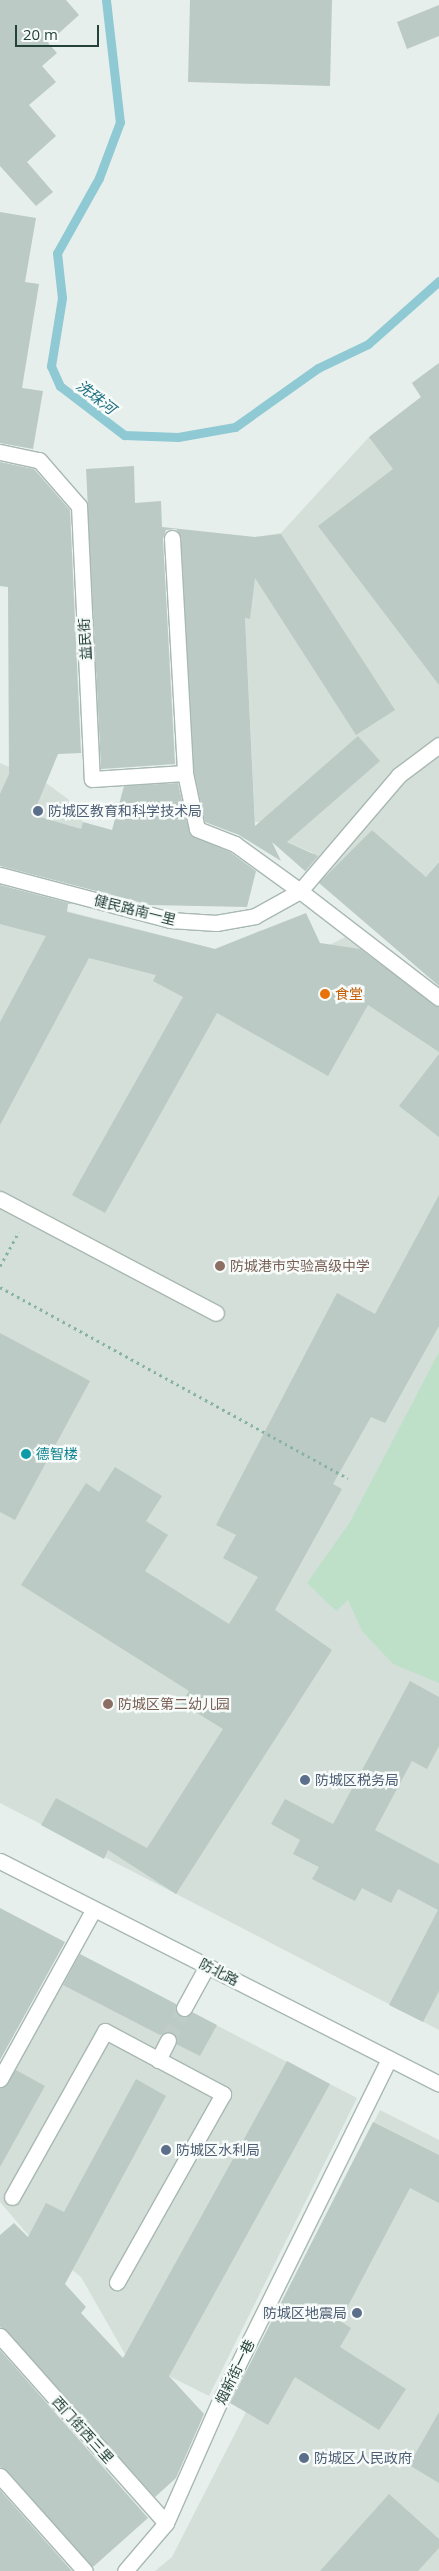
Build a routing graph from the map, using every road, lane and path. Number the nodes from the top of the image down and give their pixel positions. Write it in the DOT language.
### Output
graph roads {
  1 [pos="0,452"];
  2 [pos="172,538"];
  3 [pos="439,745"];
  4 [pos="185,773"];
  5 [pos="0,874"];
  6 [pos="300,891"];
  7 [pos="439,998"];
  8 [pos="0,1199"];
  9 [pos="29,1214"];
  10 [pos="0,1266"];
  11 [pos="0,1287"];
  12 [pos="216,1314"];
  13 [pos="348,1478"];
  14 [pos="0,1861"];
  15 [pos="94,1909"];
  16 [pos="207,1966"];
  17 [pos="184,2008"];
  18 [pos="168,2040"];
  19 [pos="389,2059"];
  20 [pos="158,2060"];
  21 [pos="0,2079"];
  22 [pos="439,2084"];
  23 [pos="12,2197"];
  24 [pos="117,2282"];
  25 [pos="0,2336"];
  26 [pos="0,2476"];
  27 [pos="166,2523"];
  28 [pos="84,2571"];
  29 [pos="125,2571"];
  1 -- 4 [label="street, 益民街"];
  2 -- 4 [label="street"];
  3 -- 6 [label="street"];
  4 -- 6 [label="street"];
  5 -- 6 [label="street, 健民路南一里"];
  6 -- 7 [label="street"];
  8 -- 9 [label="street"];
  9 -- 10 [label="path"];
  9 -- 12 [label="street"];
  11 -- 13 [label="path"];
  14 -- 15 [label="street, 防北路"];
  15 -- 16 [label="street, 防北路"];
  15 -- 21 [label="street"];
  16 -- 17 [label="street"];
  16 -- 19 [label="street, 防北路"];
  18 -- 20 [label="street"];
  19 -- 22 [label="street, 防北路"];
  19 -- 27 [label="street, 烟新街一巷"];
  20 -- 23 [label="street"];
  20 -- 24 [label="street"];
  25 -- 27 [label="street, 西门街西三里"];
  26 -- 28 [label="street"];
  27 -- 29 [label="street, 烟新街一巷"];
}
